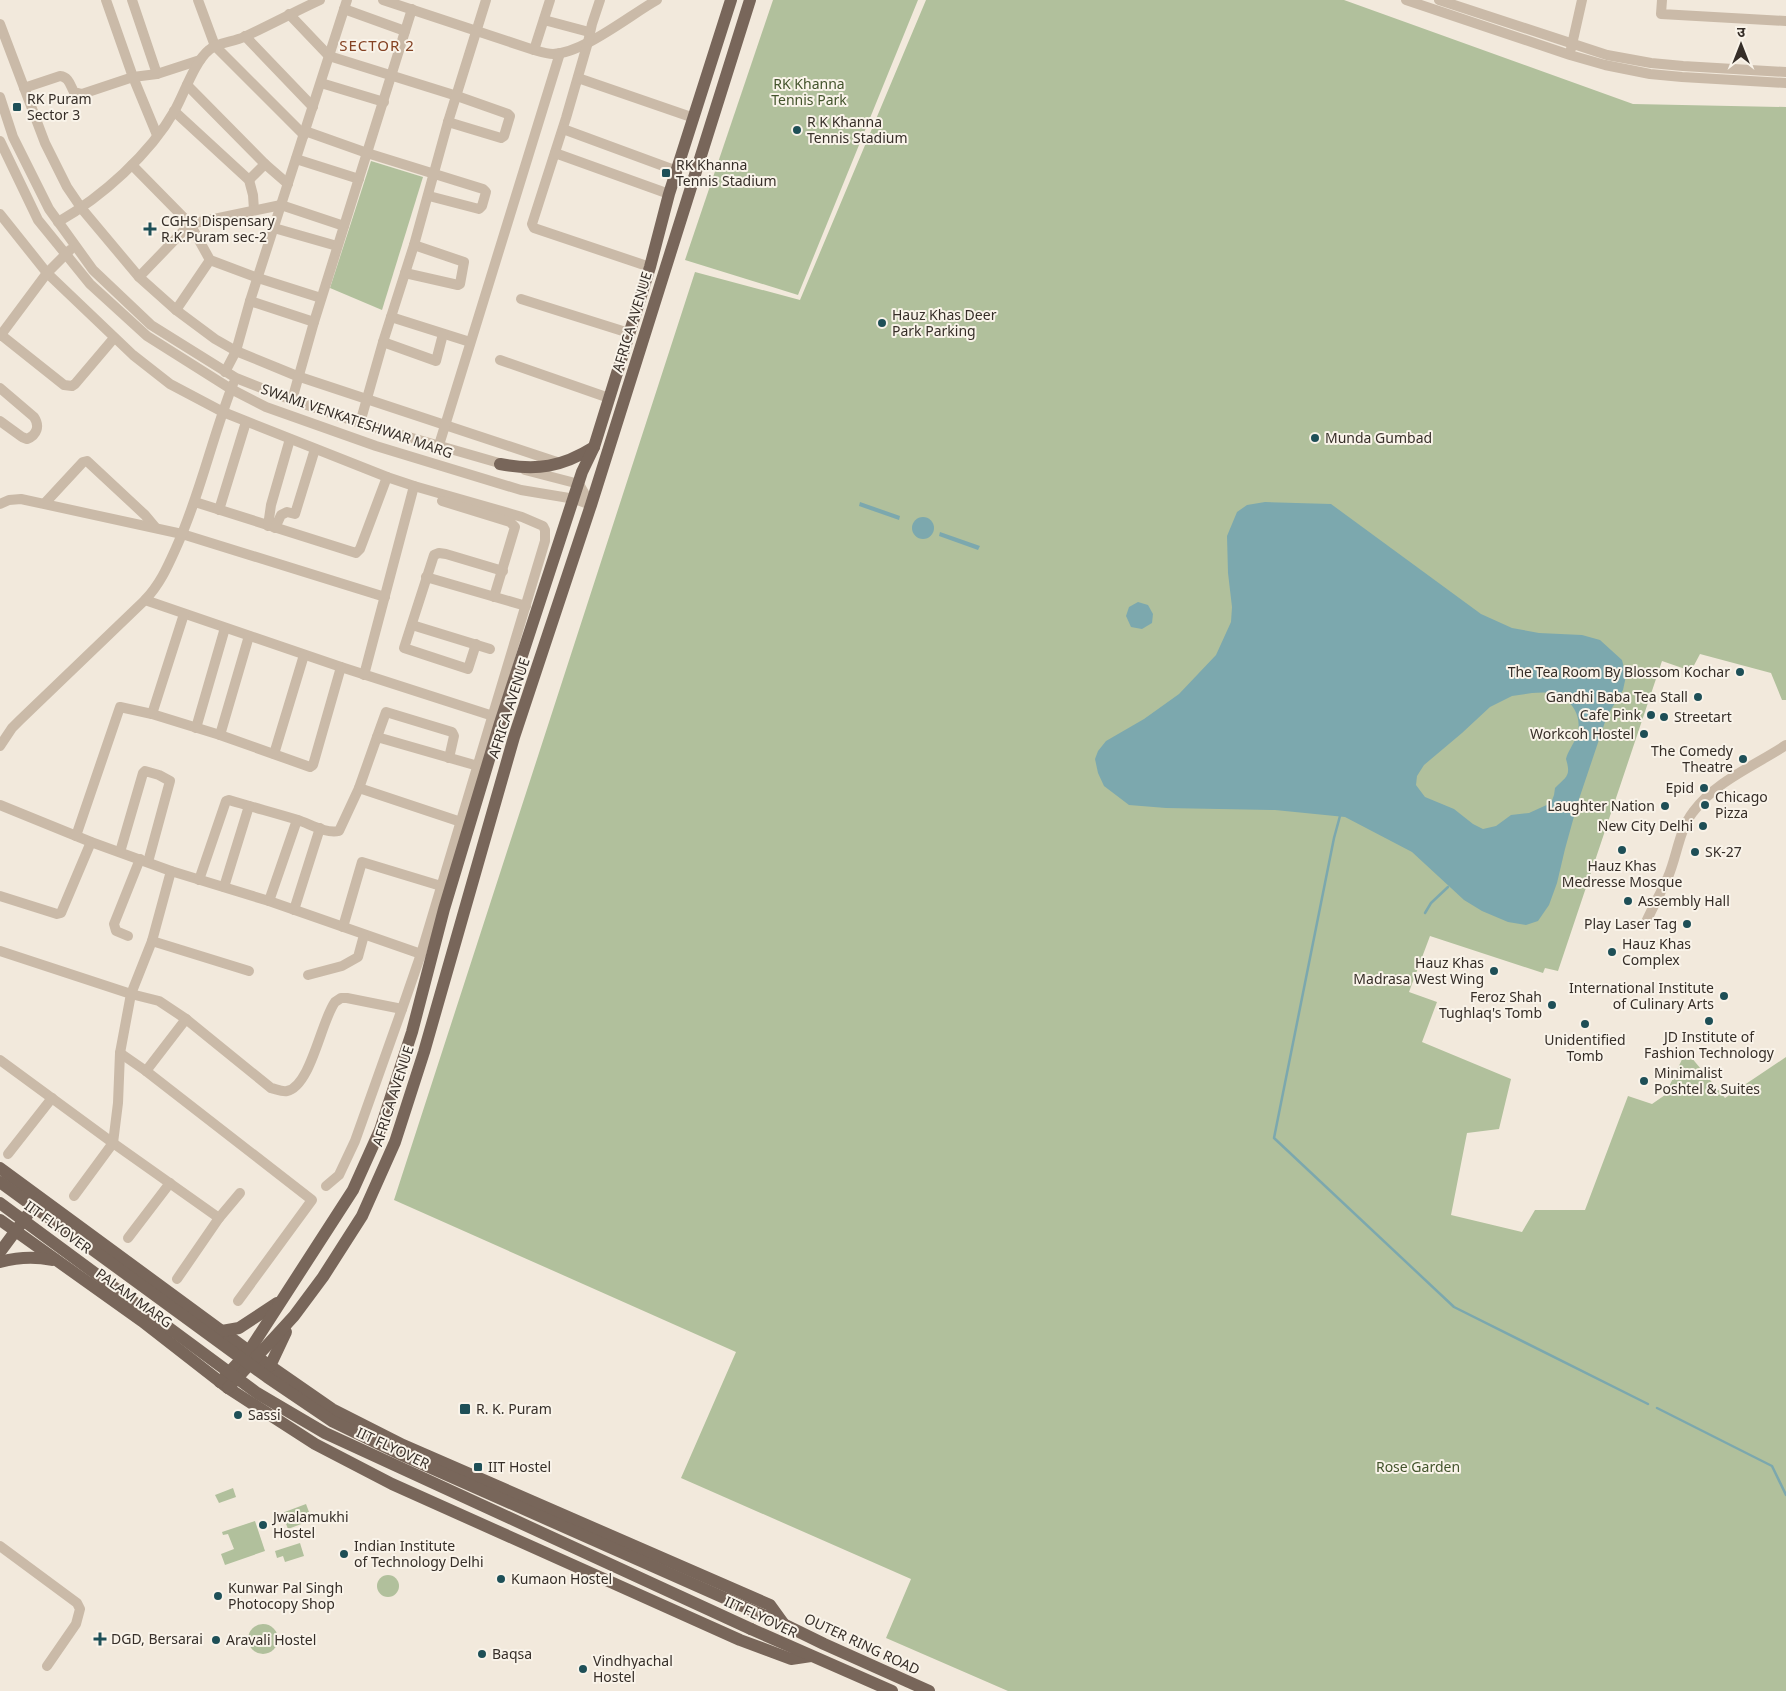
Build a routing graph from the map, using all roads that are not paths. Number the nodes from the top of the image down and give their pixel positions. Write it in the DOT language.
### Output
graph roads {
  1 [pos="106,0"];
  2 [pos="132,0"];
  3 [pos="198,0"];
  4 [pos="320,0"];
  5 [pos="383,0"];
  6 [pos="486,0"];
  7 [pos="550,0"];
  8 [pos="600,0"];
  9 [pos="657,0"];
  10 [pos="731,0"];
  11 [pos="750,0"];
  12 [pos="1406,0"];
  13 [pos="1439,0"];
  14 [pos="1582,0"];
  15 [pos="1662,0"];
  16 [pos="346,4"];
  17 [pos="412,9"];
  18 [pos="288,14"];
  19 [pos="544,20"];
  20 [pos="1786,21"];
  21 [pos="0,24"];
  22 [pos="476,30"];
  23 [pos="405,31"];
  24 [pos="245,36"];
  25 [pos="589,37"];
  26 [pos="1572,44"];
  27 [pos="214,46"];
  28 [pos="534,50"];
  29 [pos="560,53"];
  30 [pos="1570,55"];
  31 [pos="329,56"];
  32 [pos="200,60"];
  33 [pos="1786,72"];
  34 [pos="157,74"];
  35 [pos="392,76"];
  36 [pos="133,78"];
  37 [pos="578,78"];
  38 [pos="321,83"];
  39 [pos="1786,83"];
  40 [pos="187,85"];
  41 [pos="24,88"];
  42 [pos="457,96"];
  43 [pos="0,97"];
  44 [pos="384,102"];
  45 [pos="313,107"];
  46 [pos="174,111"];
  47 [pos="694,118"];
  48 [pos="448,122"];
  49 [pos="563,129"];
  50 [pos="304,133"];
  51 [pos="157,135"];
  52 [pos="0,142"];
  53 [pos="367,153"];
  54 [pos="555,154"];
  55 [pos="296,159"];
  56 [pos="265,164"];
  57 [pos="132,165"];
  58 [pos="677,171"];
  59 [pos="434,174"];
  60 [pos="359,179"];
  61 [pos="249,180"];
  62 [pos="288,184"];
  63 [pos="669,194"];
  64 [pos="429,196"];
  65 [pos="281,205"];
  66 [pos="82,209"];
  67 [pos="254,210"];
  68 [pos="0,214"];
  69 [pos="58,222"];
  70 [pos="190,224"];
  71 [pos="344,226"];
  72 [pos="274,228"];
  73 [pos="414,245"];
  74 [pos="75,246"];
  75 [pos="337,246"];
  76 [pos="66,255"];
  77 [pos="210,260"];
  78 [pos="650,266"];
  79 [pos="47,273"];
  80 [pos="405,273"];
  81 [pos="139,277"];
  82 [pos="258,278"];
  83 [pos="321,298"];
  84 [pos="521,299"];
  85 [pos="250,302"];
  86 [pos="176,310"];
  87 [pos="392,316"];
  88 [pos="314,322"];
  89 [pos="629,333"];
  90 [pos="443,334"];
  91 [pos="0,336"];
  92 [pos="114,338"];
  93 [pos="383,342"];
  94 [pos="470,342"];
  95 [pos="236,351"];
  96 [pos="500,360"];
  97 [pos="225,372"];
  98 [pos="298,376"];
  99 [pos="236,378"];
  100 [pos="0,388"];
  101 [pos="231,389"];
  102 [pos="609,398"];
  103 [pos="367,399"];
  104 [pos="292,400"];
  105 [pos="223,412"];
  106 [pos="0,421"];
  107 [pos="246,422"];
  108 [pos="360,423"];
  109 [pos="446,425"];
  110 [pos="290,439"];
  111 [pos="439,445"];
  112 [pos="594,447"];
  113 [pos="316,449"];
  114 [pos="561,463"];
  115 [pos="500,464"];
  116 [pos="387,477"];
  117 [pos="579,484"];
  118 [pos="414,486"];
  119 [pos="422,495"];
  120 [pos="575,499"];
  121 [pos="1,502"];
  122 [pos="195,502"];
  123 [pos="45,503"];
  124 [pos="591,506"];
  125 [pos="219,510"];
  126 [pos="155,527"];
  127 [pos="272,527"];
  128 [pos="182,534"];
  129 [pos="503,571"];
  130 [pos="426,577"];
  131 [pos="385,597"];
  132 [pos="494,597"];
  133 [pos="145,600"];
  134 [pos="526,606"];
  135 [pos="184,614"];
  136 [pos="412,625"];
  137 [pos="225,628"];
  138 [pos="249,636"];
  139 [pos="476,644"];
  140 [pos="490,649"];
  141 [pos="304,655"];
  142 [pos="341,667"];
  143 [pos="364,675"];
  144 [pos="152,714"];
  145 [pos="493,716"];
  146 [pos="196,728"];
  147 [pos="220,735"];
  148 [pos="378,737"];
  149 [pos="1786,745"];
  150 [pos="0,746"];
  151 [pos="274,754"];
  152 [pos="448,758"];
  153 [pos="478,766"];
  154 [pos="360,788"];
  155 [pos="0,805"];
  156 [pos="249,806"];
  157 [pos="297,820"];
  158 [pos="460,822"];
  159 [pos="320,828"];
  160 [pos="76,836"];
  161 [pos="91,842"];
  162 [pos="120,852"];
  163 [pos="144,861"];
  164 [pos="171,871"];
  165 [pos="199,880"];
  166 [pos="441,886"];
  167 [pos="224,888"];
  168 [pos="0,896"];
  169 [pos="269,901"];
  170 [pos="294,910"];
  171 [pos="1646,922"];
  172 [pos="343,927"];
  173 [pos="364,935"];
  174 [pos="128,936"];
  175 [pos="152,941"];
  176 [pos="0,951"];
  177 [pos="421,954"];
  178 [pos="249,971"];
  179 [pos="308,975"];
  180 [pos="131,994"];
  181 [pos="402,1009"];
  182 [pos="186,1019"];
  183 [pos="120,1053"];
  184 [pos="0,1060"];
  185 [pos="146,1071"];
  186 [pos="52,1098"];
  187 [pos="113,1143"];
  188 [pos="8,1154"];
  189 [pos="0,1168"];
  190 [pos="0,1182"];
  191 [pos="170,1183"];
  192 [pos="326,1186"];
  193 [pos="240,1193"];
  194 [pos="38,1195"];
  195 [pos="74,1196"];
  196 [pos="0,1203"];
  197 [pos="220,1218"];
  198 [pos="2,1225"];
  199 [pos="15,1232"];
  200 [pos="128,1238"];
  201 [pos="0,1252"];
  202 [pos="57,1261"];
  203 [pos="0,1262"];
  204 [pos="177,1278"];
  205 [pos="282,1299"];
  206 [pos="238,1301"];
  207 [pos="294,1316"];
  208 [pos="222,1331"];
  209 [pos="253,1354"];
  210 [pos="270,1366"];
  211 [pos="224,1385"];
  212 [pos="310,1394"];
  213 [pos="287,1425"];
  214 [pos="0,1546"];
  215 [pos="782,1623"];
  216 [pos="811,1656"];
  217 [pos="47,1666"];
  218 [pos="892,1691"];
  219 [pos="928,1691"];
  1 -- 36 [label="street"];
  2 -- 34 [label="street"];
  3 -- 27 [label="street"];
  4 -- 18 [label="street"];
  5 -- 17 [label="street"];
  6 -- 22 [label="street"];
  7 -- 19 [label="street"];
  8 -- 25 [label="street"];
  9 -- 25 [label="street"];
  10 -- 47 [label="main road, AFRICA AVENUE"];
  11 -- 124 [label="main road, AFRICA AVENUE"];
  12 -- 30 [label="street"];
  13 -- 26 [label="street"];
  14 -- 26 [label="street"];
  15 -- 20 [label="street"];
  16 -- 23 [label="street"];
  16 -- 31 [label="street"];
  17 -- 22 [label="street"];
  17 -- 23 [label="street"];
  18 -- 24 [label="street"];
  18 -- 31 [label="street"];
  19 -- 25 [label="street"];
  19 -- 28 [label="street"];
  21 -- 41 [label="street"];
  22 -- 28 [label="street"];
  22 -- 42 [label="street"];
  23 -- 35 [label="street"];
  24 -- 27 [label="street"];
  24 -- 45 [label="street"];
  25 -- 29 [label="street"];
  25 -- 37 [label="street"];
  26 -- 30 [label="street"];
  26 -- 33 [label="street"];
  27 -- 32 [label="street"];
  27 -- 50 [label="street"];
  28 -- 29 [label="street"];
  29 -- 94 [label="street"];
  30 -- 39 [label="street"];
  31 -- 35 [label="street"];
  31 -- 38 [label="street"];
  32 -- 34 [label="street"];
  32 -- 40 [label="street"];
  34 -- 36 [label="street"];
  35 -- 42 [label="street"];
  35 -- 44 [label="street"];
  36 -- 41 [label="street"];
  36 -- 51 [label="street"];
  37 -- 47 [label="street"];
  37 -- 49 [label="street"];
  38 -- 44 [label="street"];
  38 -- 45 [label="street"];
  40 -- 46 [label="street"];
  40 -- 56 [label="street"];
  41 -- 66 [label="street"];
  42 -- 48 [label="street"];
  42 -- 48 [label="street"];
  43 -- 69 [label="street"];
  44 -- 53 [label="street"];
  45 -- 50 [label="street"];
  46 -- 51 [label="street"];
  46 -- 61 [label="street"];
  47 -- 58 [label="main road, AFRICA AVENUE"];
  48 -- 59 [label="street"];
  49 -- 54 [label="street"];
  49 -- 58 [label="street"];
  50 -- 53 [label="street"];
  50 -- 55 [label="street"];
  51 -- 57 [label="street"];
  52 -- 76 [label="street, SWAMI VENKATESHWAR MARG"];
  53 -- 59 [label="street"];
  53 -- 60 [label="street"];
  54 -- 63 [label="street"];
  54 -- 78 [label="street"];
  55 -- 60 [label="street"];
  55 -- 62 [label="street"];
  56 -- 61 [label="street"];
  56 -- 62 [label="street"];
  57 -- 66 [label="street"];
  57 -- 70 [label="street"];
  58 -- 63 [label="main road, AFRICA AVENUE"];
  59 -- 64 [label="street"];
  59 -- 64 [label="street"];
  60 -- 71 [label="street"];
  61 -- 67 [label="street"];
  62 -- 65 [label="street"];
  63 -- 78 [label="main road, AFRICA AVENUE"];
  64 -- 73 [label="street"];
  65 -- 67 [label="street"];
  65 -- 71 [label="street"];
  65 -- 72 [label="street"];
  66 -- 69 [label="street"];
  66 -- 81 [label="street"];
  67 -- 70 [label="street"];
  68 -- 79 [label="street"];
  69 -- 74 [label="street"];
  70 -- 77 [label="street"];
  70 -- 81 [label="street"];
  71 -- 75 [label="street"];
  72 -- 75 [label="street"];
  72 -- 82 [label="street"];
  73 -- 80 [label="street"];
  73 -- 80 [label="street"];
  74 -- 76 [label="street"];
  74 -- 97 [label="street"];
  75 -- 83 [label="street"];
  76 -- 79 [label="street"];
  76 -- 101 [label="street, SWAMI VENKATESHWAR MARG"];
  77 -- 82 [label="street"];
  77 -- 86 [label="street"];
  78 -- 89 [label="main road, AFRICA AVENUE"];
  79 -- 91 [label="street"];
  79 -- 92 [label="street"];
  80 -- 87 [label="street"];
  81 -- 86 [label="street"];
  82 -- 83 [label="street"];
  82 -- 85 [label="street"];
  83 -- 88 [label="street"];
  84 -- 89 [label="street"];
  85 -- 88 [label="street"];
  85 -- 95 [label="street"];
  86 -- 95 [label="street"];
  87 -- 90 [label="street"];
  87 -- 93 [label="street"];
  88 -- 98 [label="street"];
  89 -- 102 [label="main road, AFRICA AVENUE"];
  90 -- 93 [label="street"];
  90 -- 94 [label="street"];
  91 -- 92 [label="street"];
  92 -- 105 [label="street"];
  93 -- 103 [label="street"];
  94 -- 109 [label="street"];
  95 -- 97 [label="street"];
  95 -- 98 [label="street"];
  96 -- 102 [label="street"];
  97 -- 99 [label="street"];
  98 -- 103 [label="street"];
  98 -- 104 [label="street"];
  99 -- 101 [label="street"];
  99 -- 104 [label="street"];
  100 -- 106 [label="street"];
  101 -- 105 [label="street"];
  101 -- 120 [label="street, SWAMI VENKATESHWAR MARG"];
  102 -- 112 [label="main road, AFRICA AVENUE"];
  103 -- 108 [label="street"];
  103 -- 109 [label="street"];
  104 -- 108 [label="street"];
  105 -- 107 [label="street"];
  105 -- 122 [label="street"];
  107 -- 110 [label="street"];
  107 -- 125 [label="street"];
  108 -- 111 [label="street"];
  109 -- 111 [label="street"];
  109 -- 114 [label="street"];
  110 -- 113 [label="street"];
  110 -- 127 [label="street"];
  111 -- 115 [label="street"];
  112 -- 114 [label="main road"];
  112 -- 117 [label="main road, AFRICA AVENUE"];
  113 -- 116 [label="street"];
  113 -- 127 [label="street"];
  114 -- 115 [label="main road"];
  115 -- 117 [label="street"];
  116 -- 118 [label="street"];
  116 -- 127 [label="street"];
  117 -- 120 [label="main road, AFRICA AVENUE"];
  117 -- 124 [label="street"];
  118 -- 131 [label="street"];
  118 -- 134 [label="street"];
  119 -- 129 [label="street"];
  120 -- 124 [label="street, SWAMI VENKATESHWAR MARG"];
  120 -- 205 [label="main road, AFRICA AVENUE"];
  121 -- 123 [label="street"];
  122 -- 125 [label="street"];
  122 -- 128 [label="street"];
  123 -- 126 [label="street"];
  123 -- 126 [label="street"];
  124 -- 207 [label="main road, AFRICA AVENUE"];
  125 -- 127 [label="street"];
  126 -- 128 [label="street"];
  128 -- 131 [label="street"];
  128 -- 133 [label="street"];
  129 -- 130 [label="street"];
  129 -- 132 [label="street"];
  130 -- 132 [label="street"];
  130 -- 136 [label="street"];
  131 -- 143 [label="street"];
  132 -- 134 [label="street"];
  133 -- 135 [label="street"];
  133 -- 150 [label="street"];
  134 -- 145 [label="street"];
  135 -- 137 [label="street"];
  135 -- 144 [label="street"];
  136 -- 139 [label="street"];
  136 -- 139 [label="street"];
  137 -- 138 [label="street"];
  137 -- 146 [label="street"];
  138 -- 141 [label="street"];
  138 -- 147 [label="street"];
  139 -- 140 [label="street"];
  141 -- 142 [label="street"];
  141 -- 151 [label="street"];
  142 -- 143 [label="street"];
  142 -- 151 [label="street"];
  143 -- 145 [label="street"];
  144 -- 146 [label="street"];
  144 -- 160 [label="street"];
  145 -- 153 [label="street"];
  146 -- 147 [label="street"];
  147 -- 151 [label="street"];
  148 -- 152 [label="street"];
  148 -- 152 [label="street"];
  148 -- 154 [label="street"];
  149 -- 171 [label="street"];
  152 -- 153 [label="street"];
  153 -- 158 [label="street"];
  154 -- 158 [label="street"];
  154 -- 159 [label="street"];
  155 -- 160 [label="street"];
  156 -- 157 [label="street"];
  156 -- 165 [label="street"];
  156 -- 167 [label="street"];
  157 -- 159 [label="street"];
  157 -- 169 [label="street"];
  158 -- 166 [label="street"];
  159 -- 170 [label="street"];
  160 -- 161 [label="street"];
  161 -- 162 [label="street"];
  161 -- 168 [label="street"];
  162 -- 163 [label="street"];
  162 -- 163 [label="street"];
  163 -- 164 [label="street"];
  163 -- 174 [label="street"];
  164 -- 165 [label="street"];
  164 -- 175 [label="street"];
  165 -- 167 [label="street"];
  166 -- 172 [label="street"];
  166 -- 177 [label="street"];
  167 -- 169 [label="street"];
  169 -- 170 [label="street"];
  170 -- 172 [label="street"];
  172 -- 173 [label="street"];
  173 -- 177 [label="street"];
  173 -- 179 [label="street"];
  175 -- 178 [label="street"];
  175 -- 180 [label="street"];
  176 -- 180 [label="street"];
  177 -- 181 [label="street"];
  180 -- 182 [label="street"];
  180 -- 183 [label="street"];
  181 -- 182 [label="street"];
  181 -- 192 [label="street"];
  182 -- 185 [label="street"];
  183 -- 185 [label="street"];
  183 -- 187 [label="street"];
  184 -- 186 [label="street"];
  185 -- 206 [label="street"];
  186 -- 187 [label="street"];
  186 -- 188 [label="street"];
  187 -- 191 [label="street"];
  187 -- 195 [label="street"];
  189 -- 194 [label="main road, PALAM MARG"];
  190 -- 215 [label="main road, IIT FLYOVER, bridge"];
  191 -- 197 [label="street"];
  191 -- 200 [label="street"];
  193 -- 197 [label="street"];
  194 -- 198 [label="main road"];
  194 -- 199 [label="main road"];
  194 -- 208 [label="main road, PALAM MARG"];
  196 -- 216 [label="main road, IIT FLYOVER, bridge"];
  197 -- 204 [label="street"];
  198 -- 199 [label="main road, PALAM MARG"];
  199 -- 201 [label="main road"];
  199 -- 202 [label="main road, PALAM MARG"];
  202 -- 203 [label="main road"];
  202 -- 211 [label="main road, PALAM MARG"];
  205 -- 208 [label="main road"];
  205 -- 209 [label="main road, AFRICA AVENUE"];
  207 -- 209 [label="main road, AFRICA AVENUE"];
  207 -- 210 [label="main road"];
  208 -- 209 [label="main road, PALAM MARG"];
  209 -- 210 [label="main road, PALAM MARG"];
  209 -- 211 [label="main road, AFRICA AVENUE"];
  210 -- 212 [label="main road, PALAM MARG"];
  211 -- 213 [label="main road, PALAM MARG"];
  212 -- 213 [label="main road"];
  212 -- 215 [label="main road, PALAM MARG"];
  213 -- 216 [label="main road, PALAM MARG"];
  214 -- 217 [label="street"];
  215 -- 219 [label="main road, OUTER RING ROAD"];
  216 -- 218 [label="main road"];
}
